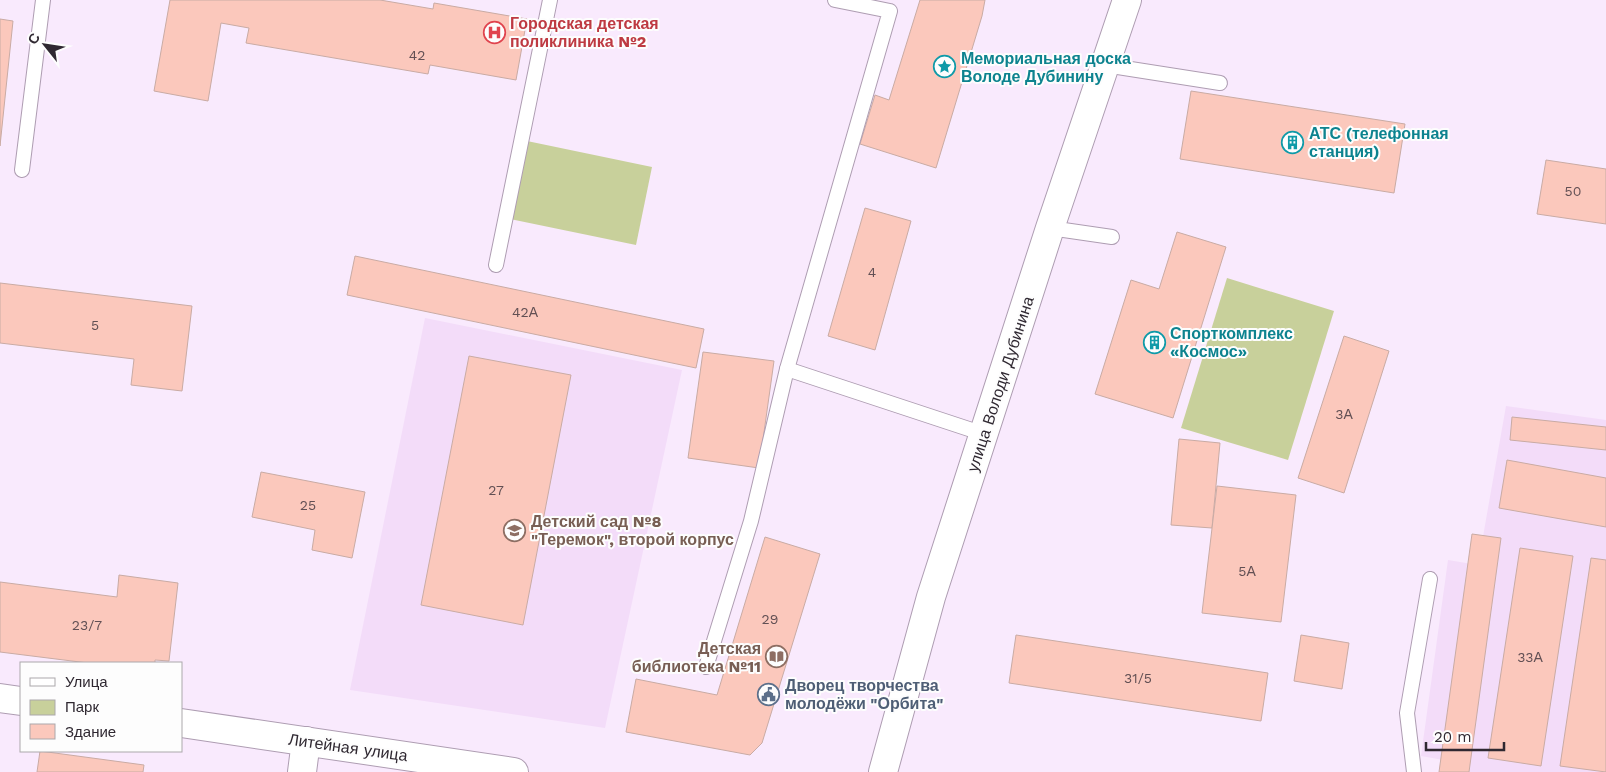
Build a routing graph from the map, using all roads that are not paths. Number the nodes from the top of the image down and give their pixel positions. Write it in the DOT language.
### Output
graph roads {
  1 [pos="43,0"];
  2 [pos="550,0"];
  3 [pos="836,0"];
  4 [pos="1127,0"];
  5 [pos="1105,65"];
  6 [pos="1220,83"];
  7 [pos="22,170"];
  8 [pos="1050,228"];
  9 [pos="1112,237"];
  10 [pos="496,265"];
  11 [pos="787,369"];
  12 [pos="984,434"];
  13 [pos="1430,579"];
  14 [pos="706,667"];
  15 [pos="0,698"];
  16 [pos="20,701"];
  17 [pos="182,724"];
  18 [pos="306,741"];
  19 [pos="478,769"];
  20 [pos="302,772"];
  21 [pos="514,772"];
  22 [pos="883,772"];
  23 [pos="1414,772"];
  1 -- 7 [label="lane"];
  2 -- 10 [label="lane"];
  3 -- 11 [label="lane"];
  4 -- 5 [label="street, улица Володи Дубинина"];
  5 -- 6 [label="lane"];
  5 -- 8 [label="street, улица Володи Дубинина"];
  8 -- 9 [label="lane"];
  8 -- 12 [label="street, улица Володи Дубинина"];
  11 -- 12 [label="lane"];
  11 -- 14 [label="lane"];
  12 -- 22 [label="street, улица Володи Дубинина"];
  13 -- 23 [label="lane"];
  15 -- 16 [label="street"];
  17 -- 18 [label="street, Литейная улица"];
  18 -- 19 [label="street, Литейная улица"];
  18 -- 20 [label="street"];
  19 -- 21 [label="street, Литейная улица"];
}
